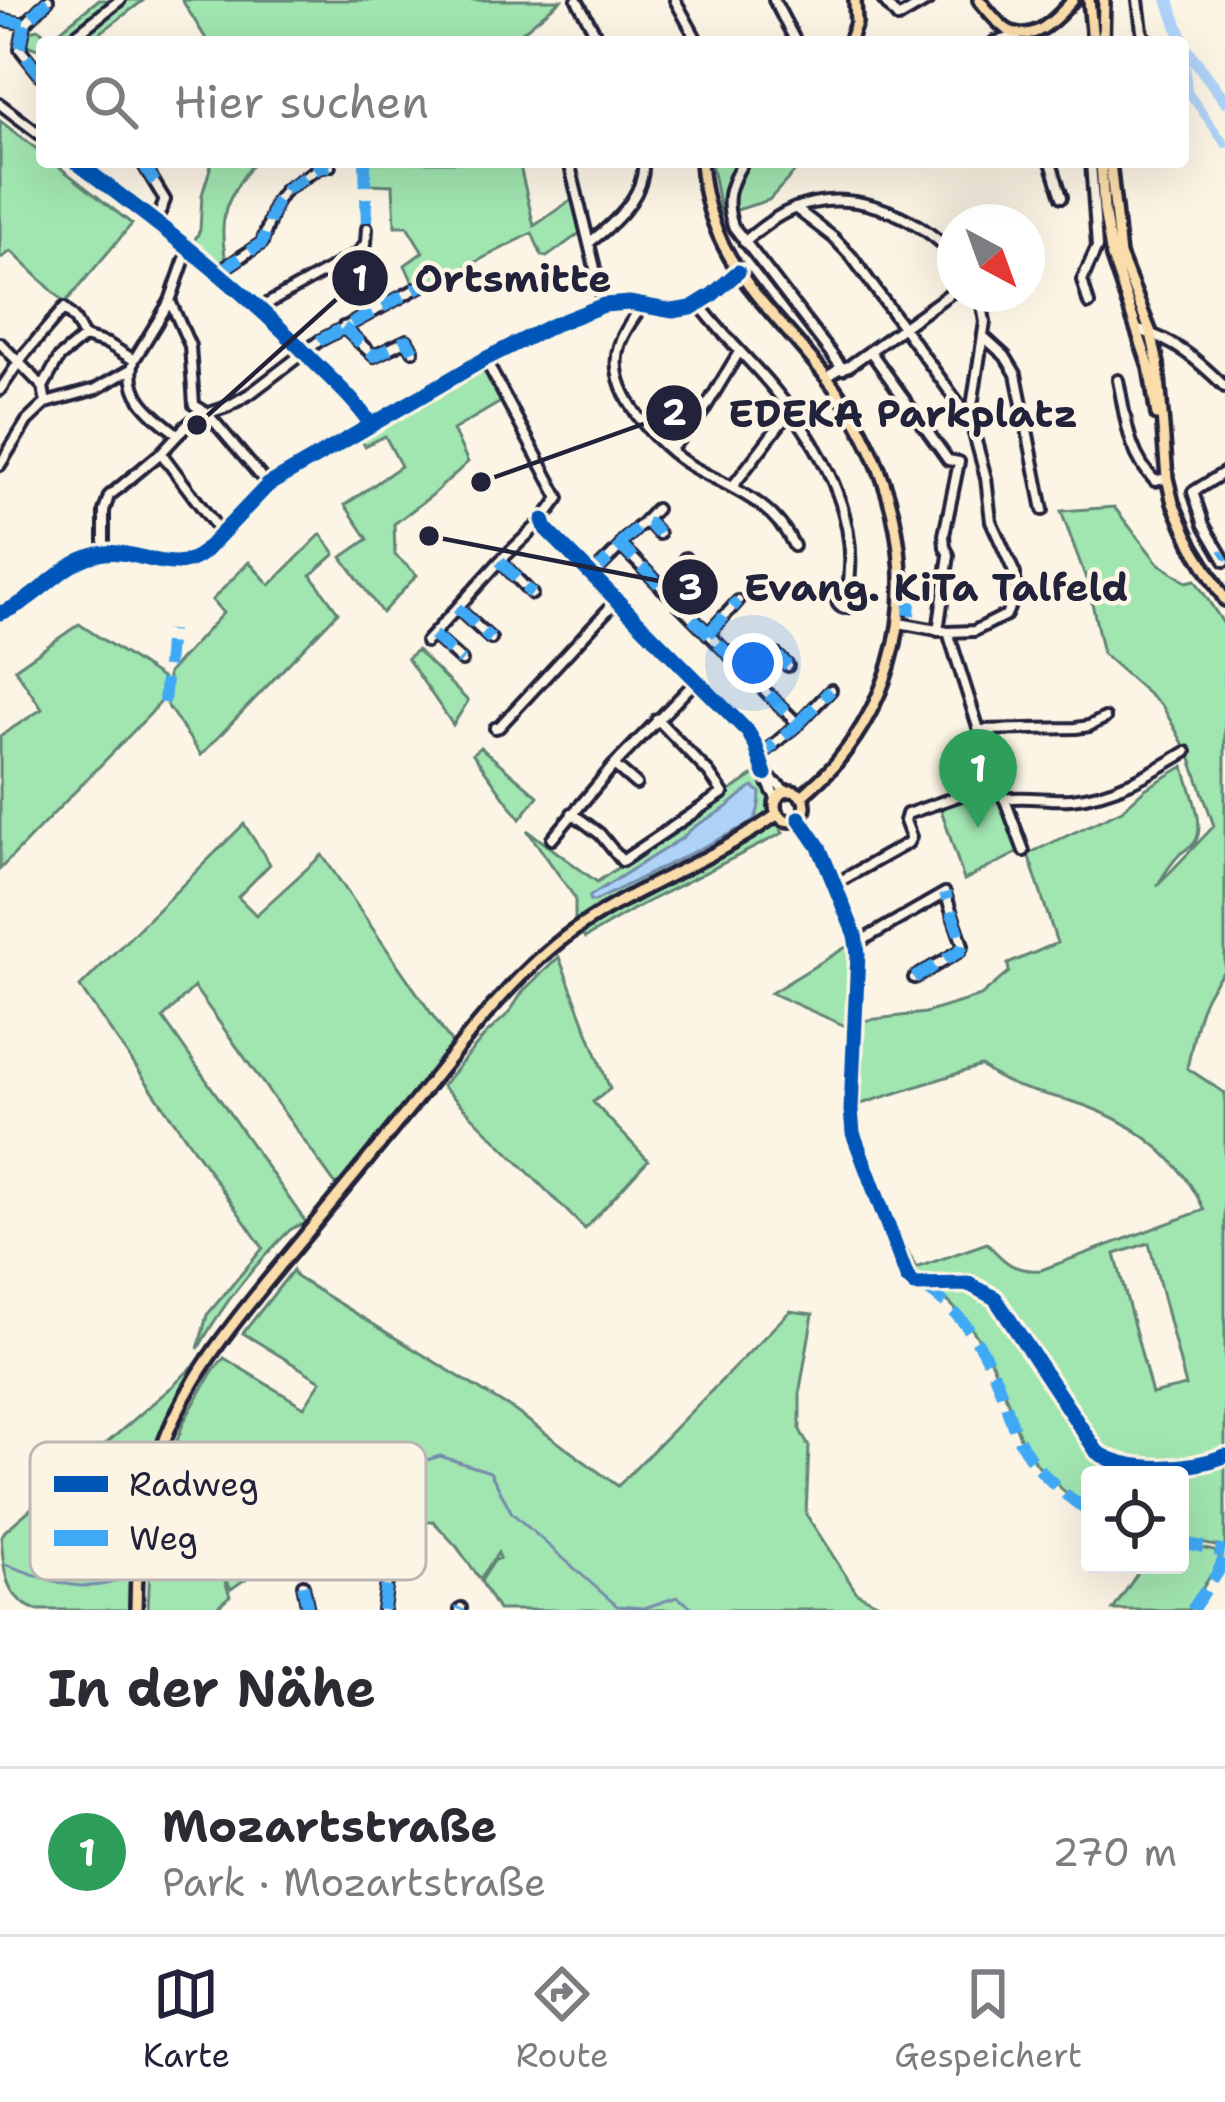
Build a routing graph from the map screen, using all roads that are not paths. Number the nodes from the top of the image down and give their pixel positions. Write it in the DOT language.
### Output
graph roads {
  1 [pos="48,0"];
  2 [pos="120,0"];
  3 [pos="577,0"];
  4 [pos="675,0"];
  5 [pos="774,0"];
  6 [pos="855,0"];
  7 [pos="883,0"];
  8 [pos="929,0"];
  9 [pos="979,0"];
  10 [pos="1073,0"];
  11 [pos="1089,0"];
  12 [pos="1104,0"];
  13 [pos="1138,0"];
  14 [pos="0,19"];
  15 [pos="25,24"];
  16 [pos="75,36"];
  17 [pos="597,36"];
  18 [pos="695,36"];
  19 [pos="793,36"];
  20 [pos="851,36"];
  21 [pos="1022,36"];
  22 [pos="1033,36"];
  23 [pos="1092,36"];
  24 [pos="1102,36"];
  25 [pos="1144,36"];
  26 [pos="36,70"];
  27 [pos="0,104"];
  28 [pos="36,131"];
  29 [pos="84,168"];
  30 [pos="146,168"];
  31 [pos="319,168"];
  32 [pos="571,168"];
  33 [pos="644,168"];
  34 [pos="702,168"];
  35 [pos="739,168"];
  36 [pos="1053,168"];
  37 [pos="1090,168"];
  38 [pos="1105,168"];
  39 [pos="1106,168"];
  40 [pos="1062,197"];
  41 [pos="795,208"];
  42 [pos="156,222"];
  43 [pos="367,228"];
  44 [pos="937,240"];
  45 [pos="590,242"];
  46 [pos="743,242"];
  47 [pos="189,247"];
  48 [pos="220,272"];
  49 [pos="738,272"];
  50 [pos="423,285"];
  51 [pos="170,301"];
  52 [pos="937,303"];
  53 [pos="699,304"];
  54 [pos="1089,304"];
  55 [pos="604,305"];
  56 [pos="643,305"];
  57 [pos="260,308"];
  58 [pos="983,312"];
  59 [pos="343,327"];
  60 [pos="903,327"];
  61 [pos="1138,330"];
  62 [pos="1150,333"];
  63 [pos="983,336"];
  64 [pos="85,337"];
  65 [pos="0,343"];
  66 [pos="413,351"];
  67 [pos="870,351"];
  68 [pos="304,352"];
  69 [pos="739,352"];
  70 [pos="485,358"];
  71 [pos="19,362"];
  72 [pos="133,365"];
  73 [pos="843,369"];
  74 [pos="827,377"];
  75 [pos="1118,380"];
  76 [pos="43,387"];
  77 [pos="1225,387"];
  78 [pos="0,390"];
  79 [pos="46,403"];
  80 [pos="790,411"];
  81 [pos="207,413"];
  82 [pos="970,419"];
  83 [pos="370,425"];
  84 [pos="177,434"];
  85 [pos="670,450"];
  86 [pos="1164,450"];
  87 [pos="161,453"];
  88 [pos="978,453"];
  89 [pos="958,462"];
  90 [pos="0,464"];
  91 [pos="1225,472"];
  92 [pos="1167,478"];
  93 [pos="268,485"];
  94 [pos="732,487"];
  95 [pos="656,509"];
  96 [pos="1042,510"];
  97 [pos="543,520"];
  98 [pos="643,523"];
  99 [pos="222,534"];
  100 [pos="659,534"];
  101 [pos="621,546"];
  102 [pos="794,546"];
  103 [pos="104,553"];
  104 [pos="1224,557"];
  105 [pos="685,558"];
  106 [pos="500,562"];
  107 [pos="591,576"];
  108 [pos="662,588"];
  109 [pos="848,593"];
  110 [pos="532,595"];
  111 [pos="1225,600"];
  112 [pos="616,601"];
  113 [pos="738,601"];
  114 [pos="457,608"];
  115 [pos="0,614"];
  116 [pos="899,623"];
  117 [pos="943,631"];
  118 [pos="708,634"];
  119 [pos="491,639"];
  120 [pos="463,662"];
  121 [pos="788,666"];
  122 [pos="752,678"];
  123 [pos="697,680"];
  124 [pos="831,690"];
  125 [pos="657,718"];
  126 [pos="1105,718"];
  127 [pos="798,724"];
  128 [pos="495,728"];
  129 [pos="979,730"];
  130 [pos="1186,752"];
  131 [pos="759,757"];
  132 [pos="614,765"];
  133 [pos="998,782"];
  134 [pos="635,784"];
  135 [pos="782,795"];
  136 [pos="801,796"];
  137 [pos="1004,799"];
  138 [pos="572,813"];
  139 [pos="778,814"];
  140 [pos="799,818"];
  141 [pos="552,839"];
  142 [pos="1024,851"];
  143 [pos="835,884"];
  144 [pos="856,944"];
  145 [pos="914,978"];
  146 [pos="164,1442"];
  147 [pos="1225,1456"];
  148 [pos="387,1580"];
  149 [pos="303,1585"];
  150 [pos="308,1610"];
  151 [pos="383,1610"];
  1 -- 15 [label="street"];
  2 -- 16 [label="street"];
  3 -- 17 [label="street"];
  4 -- 18 [label="street"];
  5 -- 19 [label="street"];
  6 -- 20 [label="main road"];
  7 -- 8 [label="street"];
  9 -- 21 [label="main road"];
  10 -- 22 [label="main road"];
  11 -- 23 [label="main road"];
  12 -- 24 [label="main road"];
  13 -- 25 [label="street"];
  14 -- 15 [label="street"];
  15 -- 26 [label="street"];
  27 -- 28 [label="street"];
  29 -- 42 [label="street"];
  30 -- 42 [label="street"];
  31 -- 48 [label="street"];
  32 -- 45 [label="street"];
  33 -- 45 [label="street"];
  34 -- 49 [label="main road"];
  35 -- 46 [label="street"];
  36 -- 40 [label="street"];
  37 -- 54 [label="street"];
  38 -- 61 [label="main road"];
  39 -- 62 [label="main road"];
  41 -- 44 [label="street"];
  41 -- 46 [label="street"];
  41 -- 60 [label="street"];
  42 -- 47 [label="street"];
  43 -- 57 [label="street"];
  45 -- 55 [label="street"];
  46 -- 73 [label="street"];
  47 -- 48 [label="street"];
  47 -- 51 [label="street"];
  48 -- 57 [label="street"];
  49 -- 53 [label="street"];
  49 -- 74 [label="main road"];
  50 -- 59 [label="street"];
  51 -- 72 [label="street"];
  51 -- 81 [label="street"];
  52 -- 60 [label="street"];
  53 -- 56 [label="street"];
  53 -- 69 [label="street"];
  55 -- 56 [label="street"];
  55 -- 70 [label="street"];
  56 -- 85 [label="street"];
  57 -- 68 [label="street"];
  58 -- 63 [label="street"];
  59 -- 66 [label="street"];
  59 -- 68 [label="street"];
  60 -- 67 [label="street"];
  60 -- 82 [label="street"];
  61 -- 62 [label="street"];
  61 -- 86 [label="main road"];
  62 -- 77 [label="street"];
  62 -- 86 [label="main road"];
  63 -- 82 [label="street"];
  63 -- 96 [label="street"];
  64 -- 71 [label="street"];
  64 -- 72 [label="street"];
  64 -- 76 [label="street"];
  65 -- 71 [label="street"];
  67 -- 73 [label="street"];
  67 -- 89 [label="street"];
  68 -- 81 [label="street"];
  68 -- 83 [label="street"];
  69 -- 80 [label="street"];
  69 -- 85 [label="street"];
  70 -- 83 [label="street"];
  70 -- 97 [label="street"];
  71 -- 76 [label="street"];
  71 -- 78 [label="street"];
  72 -- 79 [label="street"];
  72 -- 84 [label="street"];
  73 -- 74 [label="street"];
  74 -- 116 [label="main road"];
  75 -- 92 [label="street"];
  76 -- 79 [label="street"];
  79 -- 90 [label="street"];
  80 -- 94 [label="street"];
  80 -- 109 [label="street"];
  81 -- 84 [label="street"];
  81 -- 93 [label="street"];
  82 -- 88 [label="street"];
  83 -- 93 [label="street"];
  84 -- 87 [label="street"];
  85 -- 94 [label="street"];
  86 -- 92 [label="main road"];
  87 -- 99 [label="street"];
  87 -- 103 [label="street"];
  88 -- 89 [label="street"];
  88 -- 117 [label="street"];
  89 -- 117 [label="street"];
  91 -- 104 [label="street"];
  92 -- 111 [label="main road"];
  93 -- 99 [label="street"];
  94 -- 102 [label="street"];
  95 -- 98 [label="street"];
  97 -- 106 [label="street"];
  97 -- 107 [label="street"];
  98 -- 100 [label="street"];
  98 -- 101 [label="street"];
  99 -- 103 [label="street"];
  101 -- 107 [label="street"];
  101 -- 108 [label="street"];
  103 -- 115 [label="street"];
  105 -- 108 [label="street"];
  106 -- 110 [label="street"];
  106 -- 114 [label="street"];
  107 -- 112 [label="street"];
  108 -- 118 [label="street"];
  112 -- 123 [label="street"];
  112 -- 128 [label="street"];
  113 -- 118 [label="street"];
  114 -- 119 [label="street"];
  114 -- 120 [label="street"];
  116 -- 117 [label="street"];
  116 -- 136 [label="main road"];
  117 -- 129 [label="street"];
  118 -- 122 [label="street"];
  121 -- 122 [label="street"];
  122 -- 127 [label="street"];
  123 -- 125 [label="street"];
  123 -- 131 [label="street"];
  124 -- 127 [label="street"];
  125 -- 132 [label="street"];
  125 -- 138 [label="street"];
  126 -- 129 [label="street"];
  127 -- 131 [label="street"];
  129 -- 133 [label="street"];
  130 -- 137 [label="street"];
  131 -- 135 [label="street"];
  132 -- 134 [label="street"];
  132 -- 138 [label="street"];
  133 -- 137 [label="street"];
  133 -- 143 [label="street"];
  135 -- 136 [label="main road"];
  135 -- 139 [label="main road"];
  136 -- 140 [label="main road"];
  137 -- 142 [label="street"];
  138 -- 141 [label="street"];
  139 -- 140 [label="main road"];
  139 -- 146 [label="main road"];
  140 -- 143 [label="street"];
  143 -- 144 [label="street"];
  144 -- 145 [label="street"];
  144 -- 147 [label="street"];
  148 -- 151 [label="street"];
  149 -- 150 [label="street"];
}
